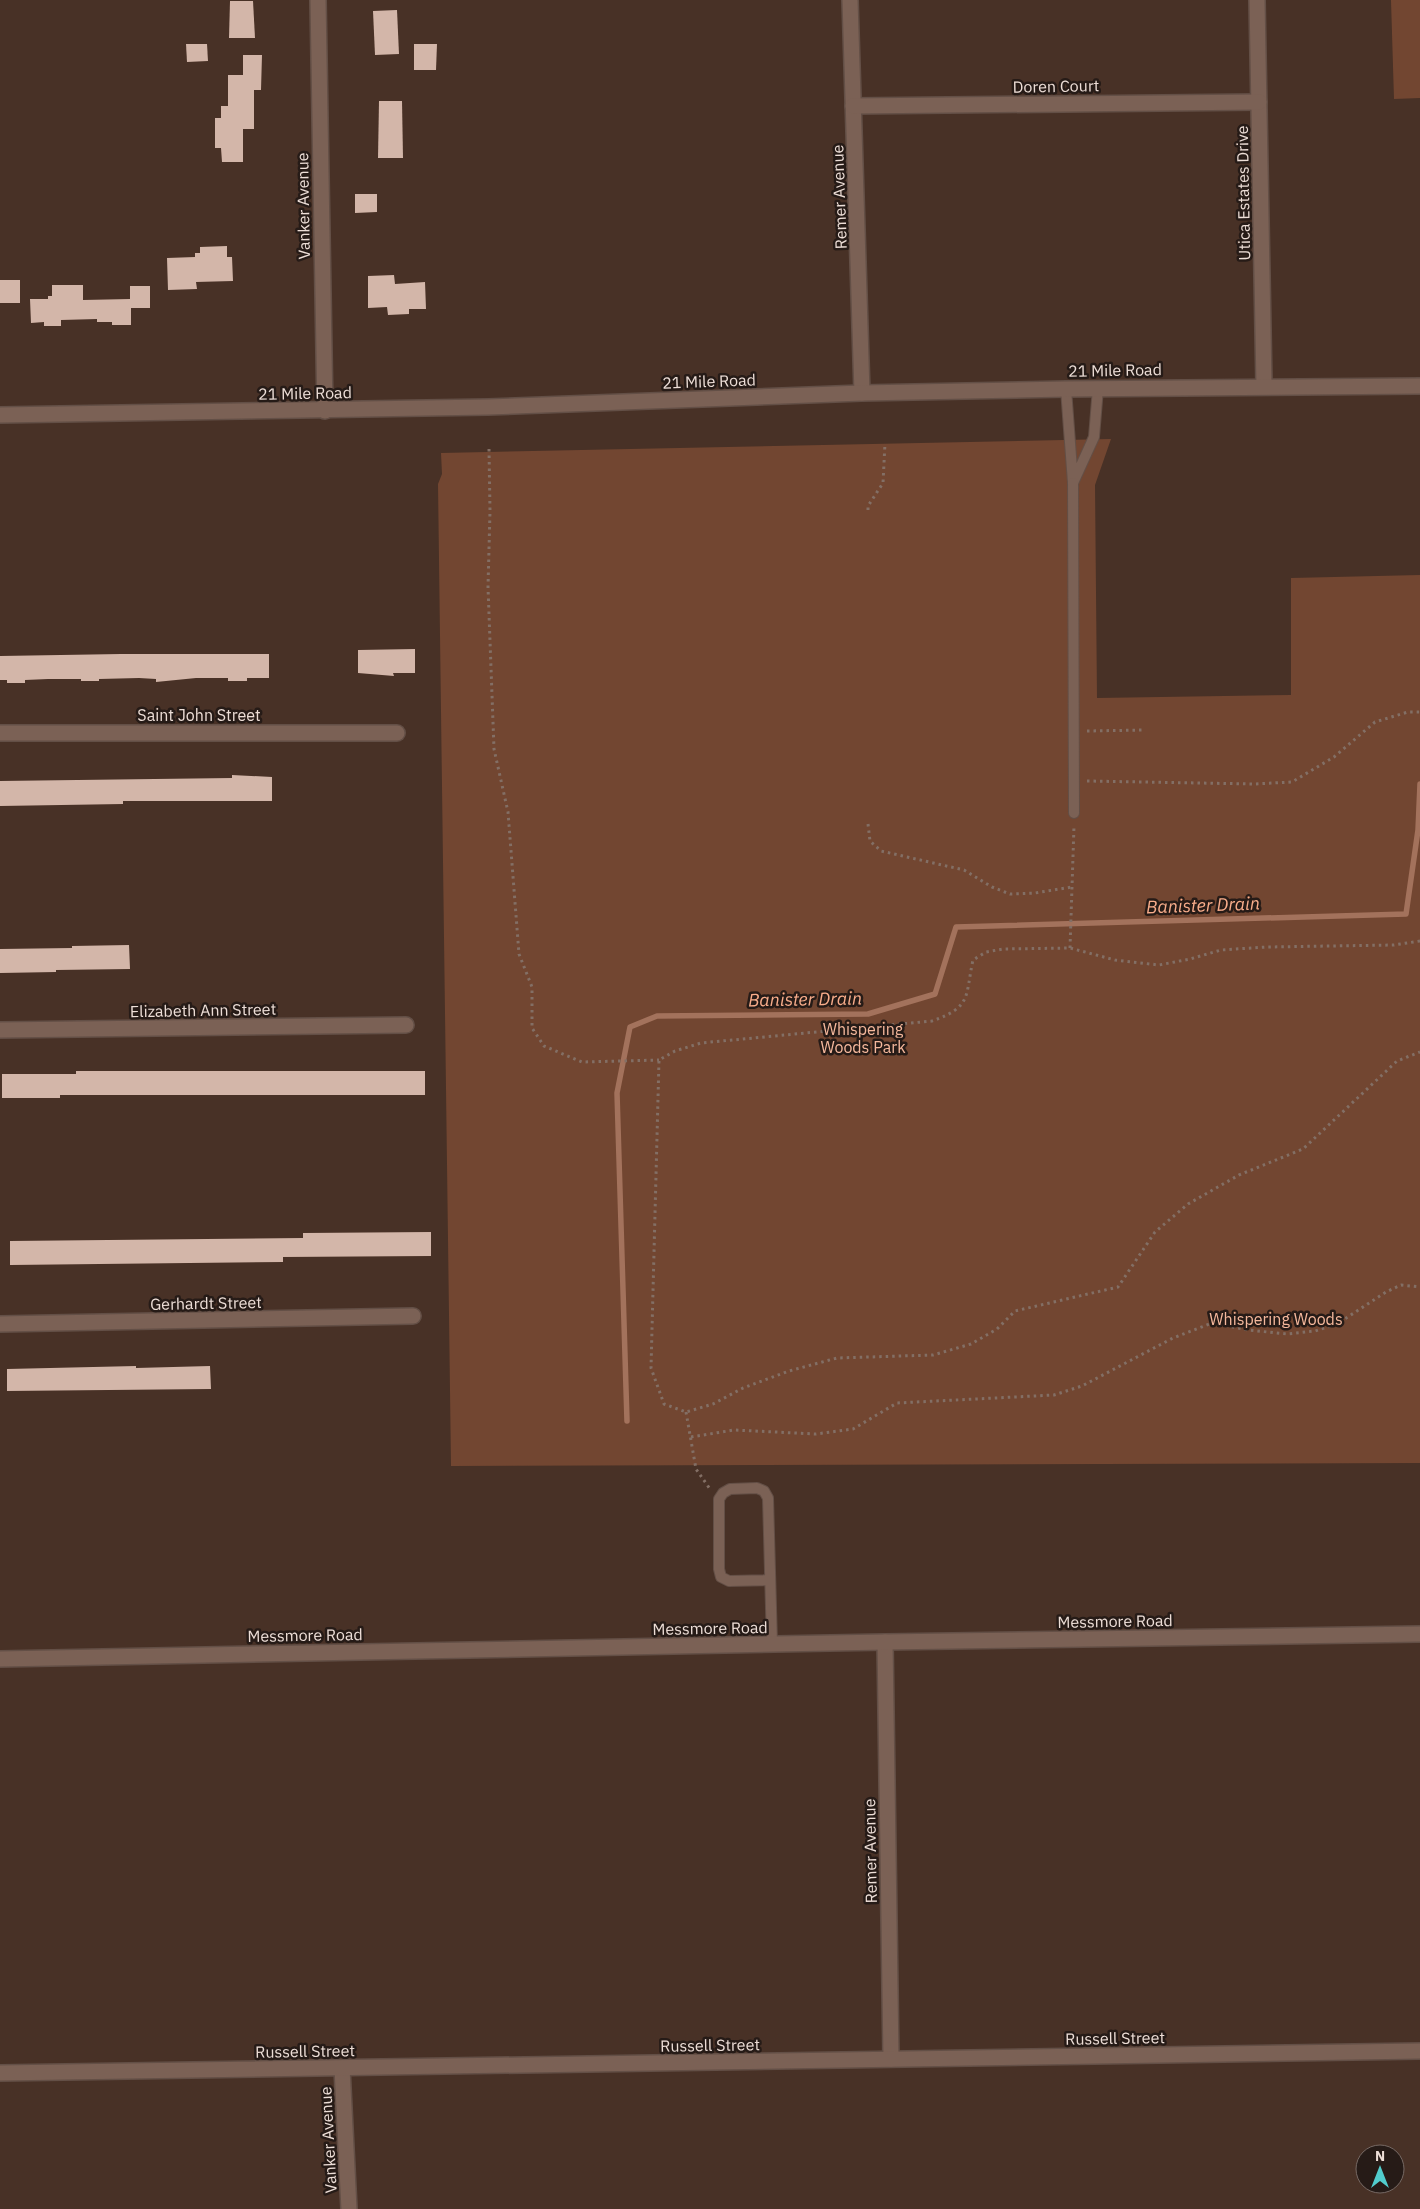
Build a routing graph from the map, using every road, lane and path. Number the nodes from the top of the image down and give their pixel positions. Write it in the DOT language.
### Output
graph roads {
  1 [pos="318,0"];
  2 [pos="850,0"];
  3 [pos="1257,0"];
  4 [pos="1259,102"];
  5 [pos="854,106"];
  6 [pos="1264,386"];
  7 [pos="1420,386"];
  8 [pos="1098,388"];
  9 [pos="1066,389"];
  10 [pos="862,393"];
  11 [pos="325,411"];
  12 [pos="0,414"];
  13 [pos="885,443"];
  14 [pos="489,449"];
  15 [pos="1073,483"];
  16 [pos="868,510"];
  17 [pos="1420,712"];
  18 [pos="1144,730"];
  19 [pos="1074,732"];
  20 [pos="0,733"];
  21 [pos="397,733"];
  22 [pos="1074,781"];
  23 [pos="1074,813"];
  24 [pos="868,824"];
  25 [pos="1072,887"];
  26 [pos="1420,941"];
  27 [pos="1070,948"];
  28 [pos="406,1025"];
  29 [pos="0,1030"];
  30 [pos="1420,1052"];
  31 [pos="659,1060"];
  32 [pos="1420,1286"];
  33 [pos="413,1316"];
  34 [pos="0,1324"];
  35 [pos="686,1412"];
  36 [pos="691,1437"];
  37 [pos="719,1499"];
  38 [pos="770,1580"];
  39 [pos="1420,1634"];
  40 [pos="885,1642"];
  41 [pos="772,1644"];
  42 [pos="0,1659"];
  43 [pos="1420,2052"];
  44 [pos="891,2059"];
  45 [pos="342,2068"];
  46 [pos="0,2073"];
  47 [pos="350,2209"];
  1 -- 11 [label="street, Vanker Avenue"];
  2 -- 5 [label="street, Remer Avenue"];
  3 -- 4 [label="street, Utica Estates Drive"];
  4 -- 5 [label="street, Doren Court"];
  4 -- 6 [label="street, Utica Estates Drive"];
  5 -- 10 [label="street, Remer Avenue"];
  6 -- 7 [label="street, 21 Mile Road"];
  6 -- 8 [label="street, 21 Mile Road"];
  8 -- 9 [label="street, 21 Mile Road"];
  8 -- 15 [label="lane"];
  9 -- 10 [label="street, 21 Mile Road"];
  9 -- 15 [label="lane"];
  10 -- 11 [label="street, 21 Mile Road"];
  11 -- 12 [label="street, 21 Mile Road"];
  13 -- 16 [label="path"];
  14 -- 31 [label="path"];
  15 -- 19 [label="lane"];
  17 -- 22 [label="path"];
  18 -- 19 [label="path"];
  19 -- 22 [label="lane"];
  20 -- 21 [label="street, Saint John Street"];
  22 -- 23 [label="lane"];
  23 -- 25 [label="path"];
  24 -- 25 [label="path"];
  25 -- 27 [label="path"];
  26 -- 27 [label="path"];
  27 -- 31 [label="path"];
  28 -- 29 [label="street, Elizabeth Ann Street"];
  30 -- 35 [label="path"];
  31 -- 35 [label="path"];
  32 -- 36 [label="path"];
  33 -- 34 [label="street, Gerhardt Street"];
  35 -- 36 [label="path"];
  36 -- 37 [label="path"];
  37 -- 38 [label="lane"];
  37 -- 38 [label="lane"];
  38 -- 41 [label="lane"];
  39 -- 40 [label="street, Messmore Road"];
  40 -- 41 [label="street, Messmore Road"];
  40 -- 44 [label="street, Remer Avenue"];
  41 -- 42 [label="street, Messmore Road"];
  43 -- 44 [label="street, Russell Street"];
  44 -- 45 [label="street, Russell Street"];
  45 -- 46 [label="street, Russell Street"];
  45 -- 47 [label="street, Vanker Avenue"];
}
